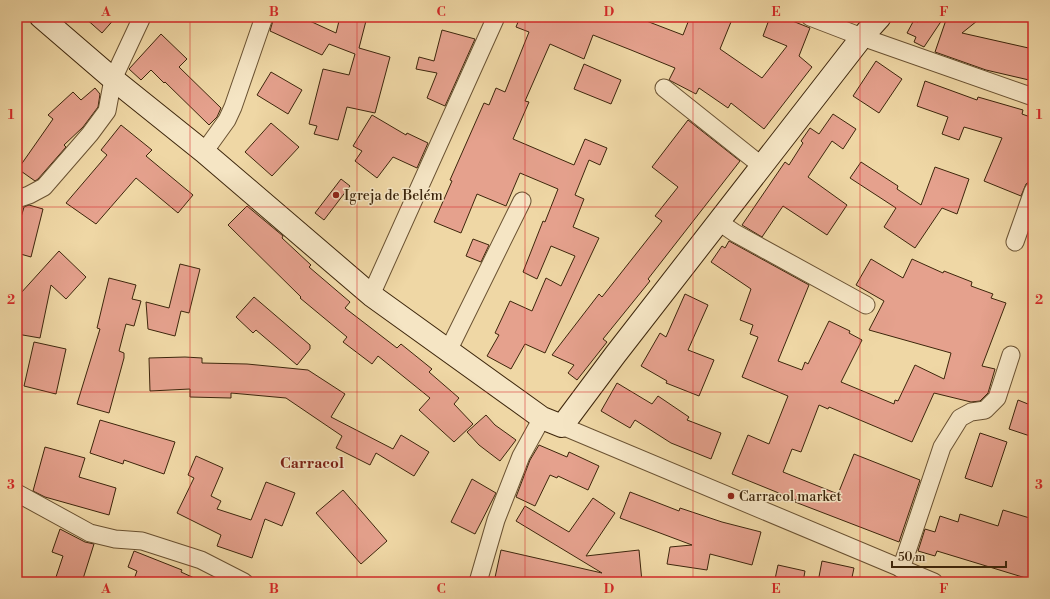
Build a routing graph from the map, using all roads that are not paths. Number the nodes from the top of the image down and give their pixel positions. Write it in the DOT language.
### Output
graph roads {
  1 [pos="41,17"];
  2 [pos="142,17"];
  3 [pos="264,17"];
  4 [pos="496,17"];
  5 [pos="810,17"];
  6 [pos="880,17"];
  7 [pos="862,37"];
  8 [pos="113,79"];
  9 [pos="664,88"];
  10 [pos="1033,97"];
  11 [pos="204,152"];
  12 [pos="762,166"];
  13 [pos="1033,191"];
  14 [pos="17,198"];
  15 [pos="522,201"];
  16 [pos="719,222"];
  17 [pos="1015,242"];
  18 [pos="371,295"];
  19 [pos="866,306"];
  20 [pos="448,351"];
  21 [pos="1011,355"];
  22 [pos="552,422"];
  23 [pos="17,493"];
  24 [pos="902,569"];
  25 [pos="244,582"];
  26 [pos="478,582"];
  27 [pos="934,582"];
  1 -- 8 [label="main road"];
  2 -- 8 [label="street"];
  3 -- 11 [label="street"];
  4 -- 18 [label="street"];
  5 -- 7 [label="street"];
  6 -- 7 [label="main road"];
  7 -- 10 [label="street"];
  7 -- 12 [label="main road"];
  8 -- 11 [label="main road"];
  8 -- 14 [label="street"];
  9 -- 12 [label="street"];
  11 -- 18 [label="main road"];
  12 -- 16 [label="main road"];
  13 -- 17 [label="street"];
  15 -- 20 [label="street"];
  16 -- 19 [label="street"];
  16 -- 22 [label="main road"];
  18 -- 20 [label="main road"];
  20 -- 22 [label="main road"];
  21 -- 24 [label="street"];
  22 -- 24 [label="street"];
  22 -- 26 [label="street"];
  23 -- 25 [label="street"];
  24 -- 27 [label="street"];
}
